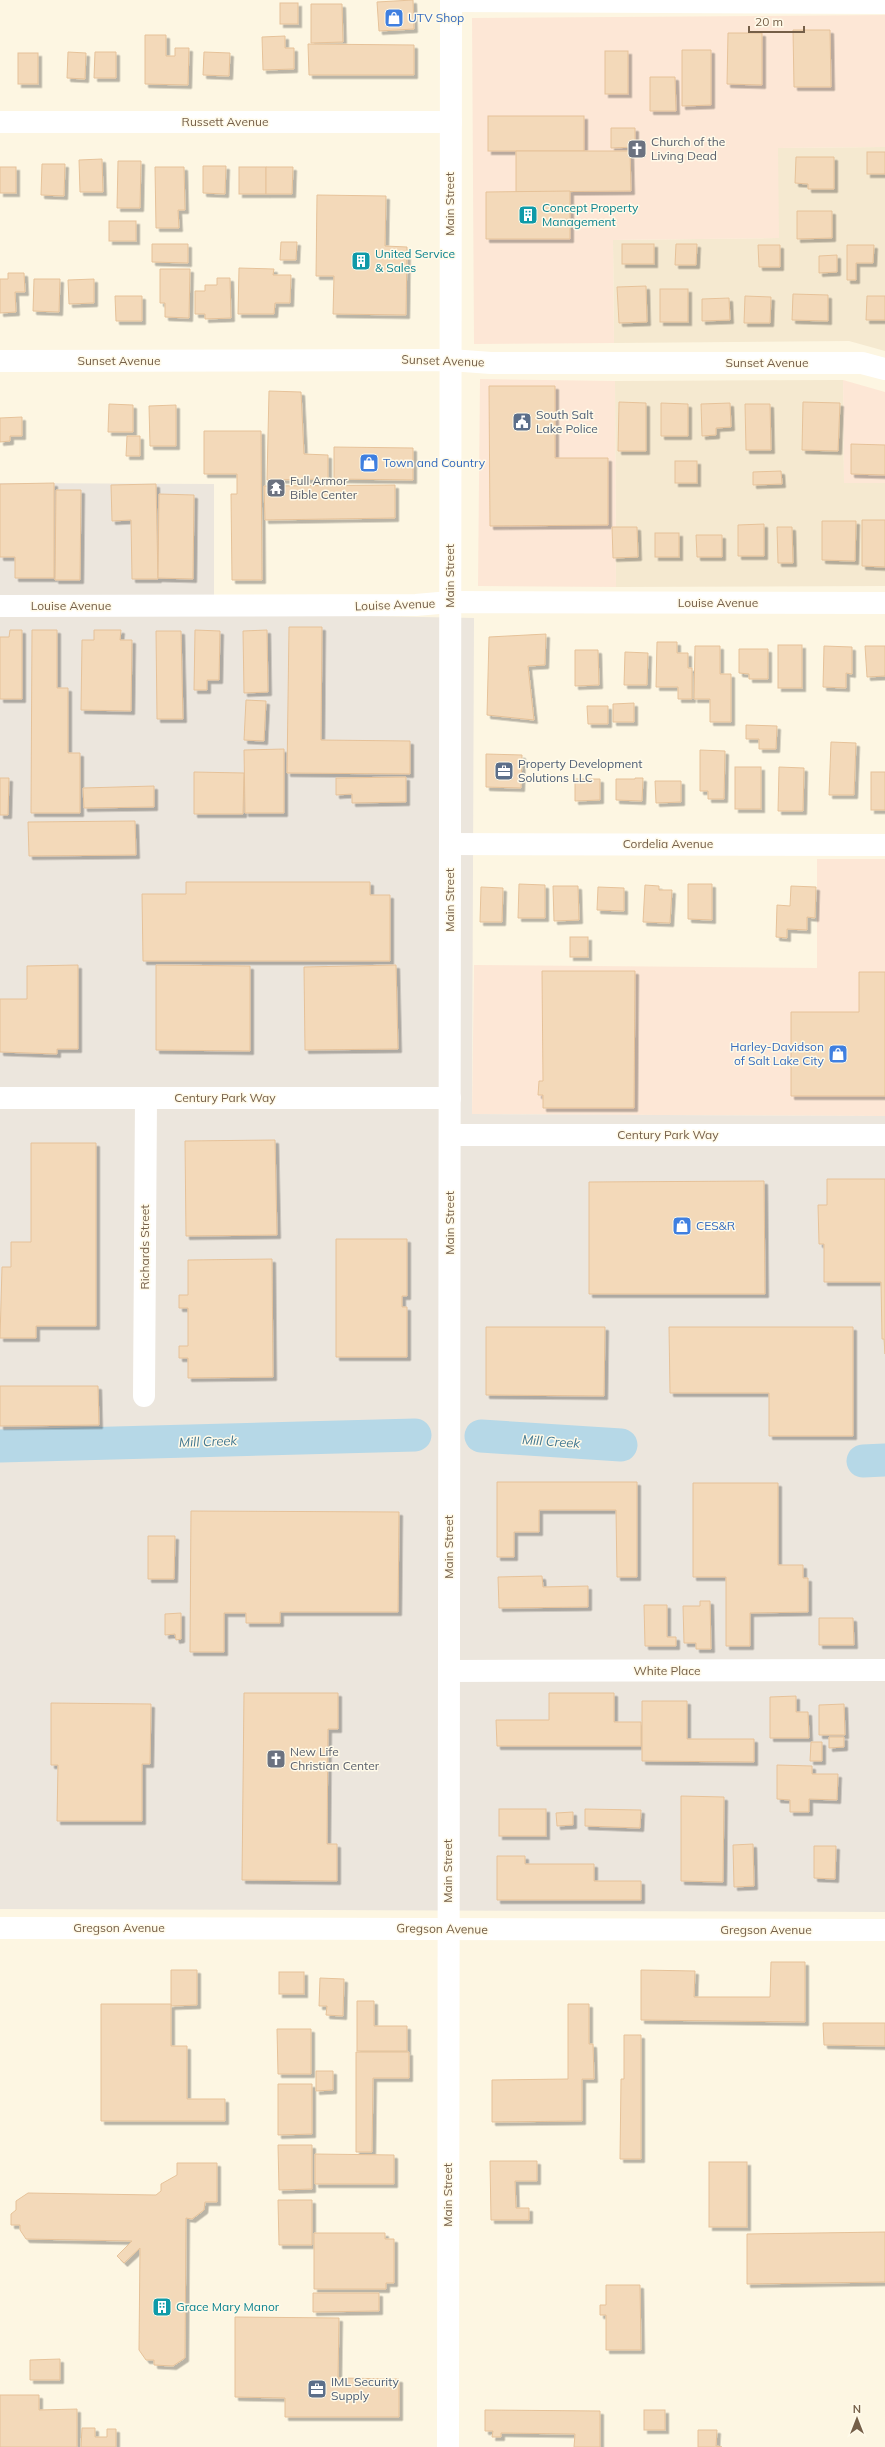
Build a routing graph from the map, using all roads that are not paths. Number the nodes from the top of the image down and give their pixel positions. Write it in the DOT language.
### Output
graph roads {
  1 [pos="451,1"];
  2 [pos="885,3"];
  3 [pos="0,122"];
  4 [pos="451,122"];
  5 [pos="450,360"];
  6 [pos="0,361"];
  7 [pos="885,369"];
  8 [pos="450,602"];
  9 [pos="885,604"];
  10 [pos="0,606"];
  11 [pos="450,844"];
  12 [pos="885,845"];
  13 [pos="0,1098"];
  14 [pos="146,1098"];
  15 [pos="450,1098"];
  16 [pos="450,1135"];
  17 [pos="885,1135"];
  18 [pos="144,1396"];
  19 [pos="885,1670"];
  20 [pos="450,1671"];
  21 [pos="0,1928"];
  22 [pos="448,1928"];
  23 [pos="885,1930"];
  24 [pos="448,2447"];
  1 -- 2 [label="street"];
  1 -- 4 [label="street, Main Street"];
  3 -- 4 [label="street, Russett Avenue"];
  4 -- 5 [label="street, Main Street"];
  5 -- 6 [label="street, Sunset Avenue"];
  5 -- 7 [label="street, Sunset Avenue"];
  5 -- 8 [label="street, Main Street"];
  8 -- 9 [label="street, Louise Avenue"];
  8 -- 10 [label="street, Louise Avenue"];
  8 -- 11 [label="street, Main Street"];
  11 -- 12 [label="street, Cordelia Avenue"];
  11 -- 15 [label="street, Main Street"];
  13 -- 14 [label="street, Century Park Way"];
  14 -- 15 [label="street, Century Park Way"];
  14 -- 18 [label="street, Richards Street"];
  15 -- 16 [label="street, Main Street"];
  16 -- 17 [label="street, Century Park Way"];
  16 -- 20 [label="street, Main Street"];
  19 -- 20 [label="street, White Place"];
  20 -- 22 [label="street, Main Street"];
  21 -- 22 [label="street, Gregson Avenue"];
  22 -- 23 [label="street, Gregson Avenue"];
  22 -- 24 [label="street, Main Street"];
}
